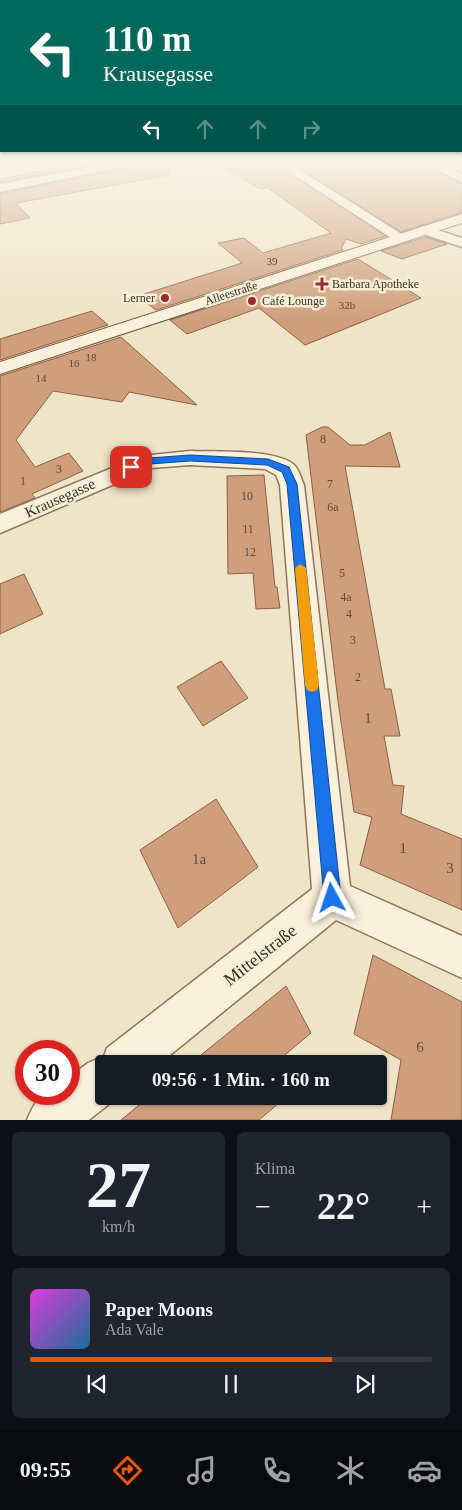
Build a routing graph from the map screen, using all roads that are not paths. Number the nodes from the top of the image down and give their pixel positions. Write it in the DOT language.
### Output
graph roads {
  1 [pos="366,216"];
  2 [pos="462,218"];
  3 [pos="425,230"];
  4 [pos="401,238"];
  5 [pos="462,242"];
  6 [pos="0,368"];
  7 [pos="0,524"];
  8 [pos="332,898"];
  9 [pos="462,957"];
  10 [pos="133,1055"];
  11 [pos="95,1086"];
  12 [pos="51,1120"];
  1 -- 4 [label="street"];
  2 -- 3 [label="street, Alleestraße"];
  3 -- 4 [label="street, Alleestraße"];
  3 -- 5 [label="street"];
  4 -- 6 [label="street, Alleestraße"];
  7 -- 8 [label="street, Krausegasse"];
  8 -- 9 [label="street"];
  8 -- 10 [label="street, Mittelstraße"];
  11 -- 12 [label="street"];
}
